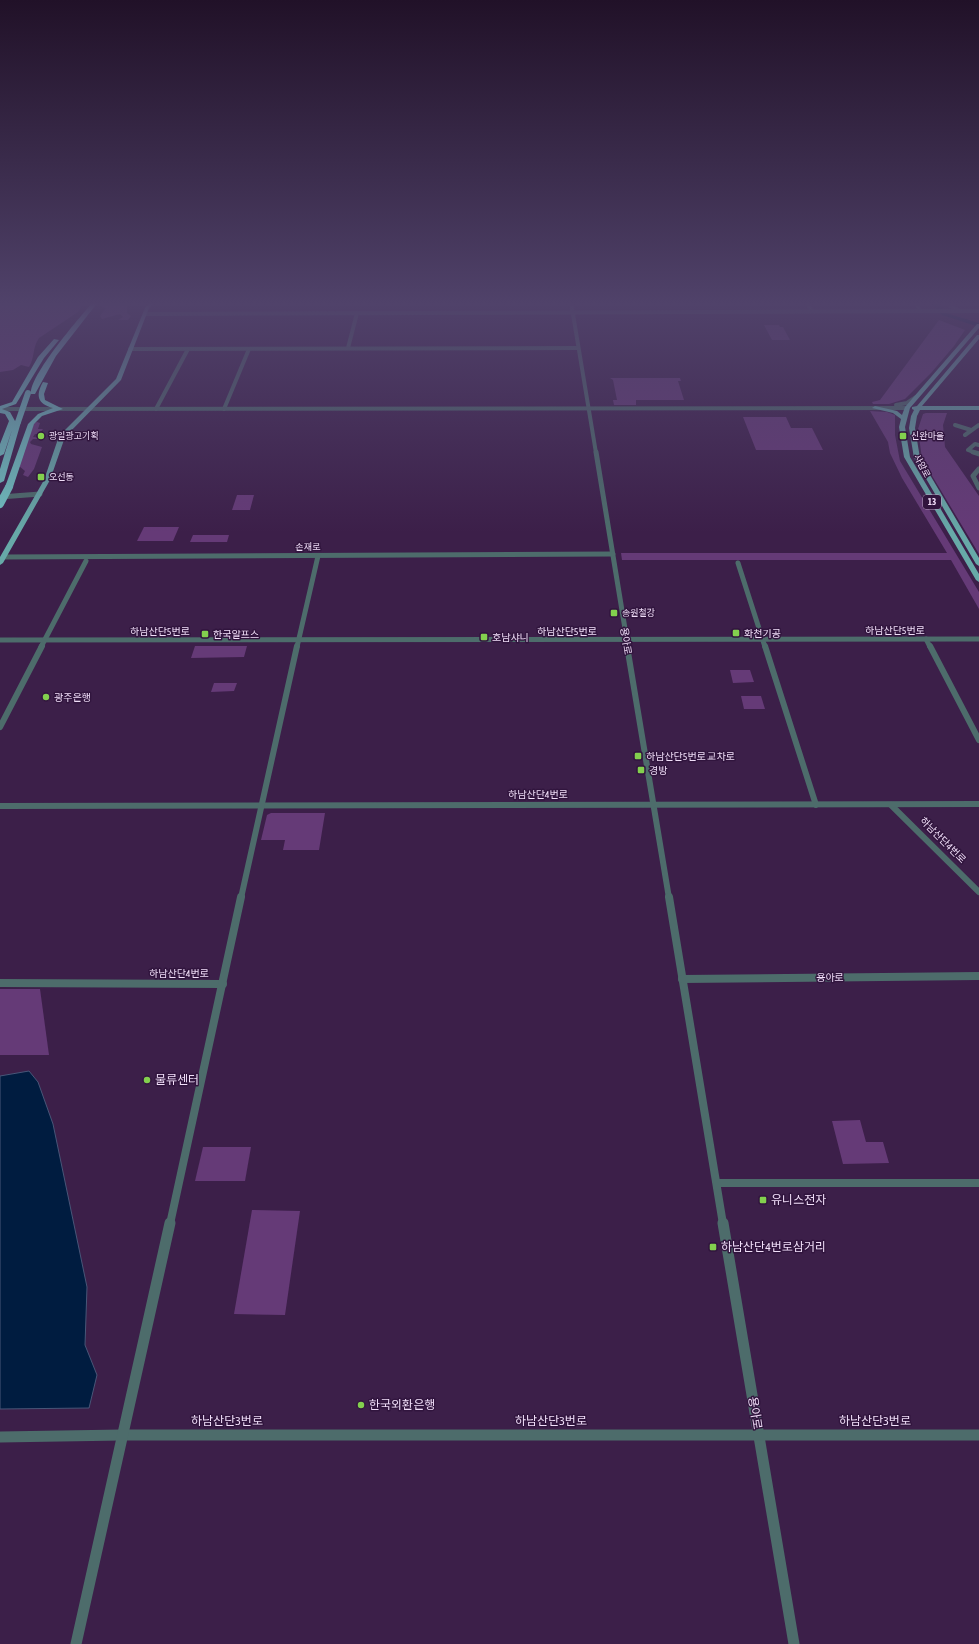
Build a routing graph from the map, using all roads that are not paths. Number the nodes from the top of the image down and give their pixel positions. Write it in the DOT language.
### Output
graph roads {
  1 [pos="29,379"];
  2 [pos="38,379"];
  3 [pos="43,379"];
  4 [pos="118,379"];
  5 [pos="172,379"];
  6 [pos="236,379"];
  7 [pos="583,379"];
  8 [pos="932,379"];
  9 [pos="943,379"];
  10 [pos="20,394"];
  11 [pos="33,394"];
  12 [pos="928,396"];
  13 [pos="916,397"];
  14 [pos="588,408"];
  15 [pos="875,408"];
  16 [pos="906,408"];
  17 [pos="918,408"];
  18 [pos="969,408"];
  19 [pos="979,408"];
  20 [pos="0,409"];
  21 [pos="17,409"];
  22 [pos="36,409"];
  23 [pos="60,409"];
  24 [pos="88,409"];
  25 [pos="156,409"];
  26 [pos="224,409"];
  27 [pos="903,418"];
  28 [pos="21,422"];
  29 [pos="955,425"];
  30 [pos="979,425"];
  31 [pos="971,430"];
  32 [pos="965,435"];
  33 [pos="979,445"];
  34 [pos="978,453"];
  35 [pos="0,454"];
  36 [pos="979,469"];
  37 [pos="4,485"];
  38 [pos="979,488"];
  39 [pos="40,494"];
  40 [pos="0,497"];
  41 [pos="0,504"];
  42 [pos="613,554"];
  43 [pos="318,556"];
  44 [pos="4,557"];
  45 [pos="86,561"];
  46 [pos="0,563"];
  47 [pos="738,563"];
  48 [pos="979,564"];
  49 [pos="979,580"];
  50 [pos="926,639"];
  51 [pos="979,639"];
  52 [pos="0,640"];
  53 [pos="46,640"];
  54 [pos="626,640"];
  55 [pos="763,640"];
  56 [pos="299,641"];
  57 [pos="0,727"];
  58 [pos="979,740"];
  59 [pos="979,804"];
  60 [pos="653,805"];
  61 [pos="816,805"];
  62 [pos="892,805"];
  63 [pos="0,806"];
  64 [pos="260,806"];
  65 [pos="979,892"];
  66 [pos="979,976"];
  67 [pos="682,979"];
  68 [pos="0,982"];
  69 [pos="223,984"];
  70 [pos="717,1183"];
  71 [pos="979,1183"];
  72 [pos="758,1433"];
  73 [pos="122,1435"];
  74 [pos="979,1435"];
  75 [pos="0,1437"];
  76 [pos="76,1644"];
  77 [pos="794,1644"];
  1 -- 10 [label="highway"];
  2 -- 11 [label="highway"];
  3 -- 11 [label="highway"];
  4 -- 24 [label="main road"];
  5 -- 25 [label="street"];
  6 -- 26 [label="street"];
  7 -- 14 [label="street, 용아로"];
  8 -- 13 [label="main road, 사암로 / 13"];
  9 -- 12 [label="main road, 사암로 / 13"];
  10 -- 20 [label="highway"];
  10 -- 21 [label="highway"];
  11 -- 22 [label="highway"];
  11 -- 23 [label="highway"];
  11 -- 28 [label="highway, bridge"];
  12 -- 17 [label="main road, 사암로 / 13"];
  12 -- 18 [label="main road"];
  13 -- 15 [label="street"];
  13 -- 16 [label="main road, 사암로 / 13"];
  14 -- 15 [label="street"];
  14 -- 26 [label="street"];
  14 -- 42 [label="street, 용아로"];
  15 -- 16 [label="street"];
  15 -- 27 [label="main road"];
  16 -- 17 [label="main road"];
  16 -- 27 [label="main road, 사암로 / 13"];
  17 -- 18 [label="main road"];
  17 -- 48 [label="main road, 사암로 / 13"];
  18 -- 19 [label="main road"];
  20 -- 21 [label="street"];
  20 -- 28 [label="highway"];
  21 -- 22 [label="street"];
  21 -- 28 [label="highway"];
  22 -- 23 [label="street"];
  22 -- 28 [label="highway"];
  23 -- 24 [label="street"];
  23 -- 28 [label="highway"];
  24 -- 25 [label="street"];
  24 -- 39 [label="main road"];
  25 -- 26 [label="street"];
  27 -- 49 [label="main road, 사암로 / 13"];
  28 -- 35 [label="highway"];
  28 -- 37 [label="highway"];
  29 -- 31 [label="street"];
  30 -- 31 [label="street"];
  31 -- 32 [label="street"];
  33 -- 34 [label="street"];
  36 -- 38 [label="street"];
  37 -- 40 [label="highway"];
  37 -- 41 [label="highway, bridge"];
  39 -- 40 [label="street"];
  39 -- 44 [label="main road"];
  42 -- 43 [label="street, 손재로"];
  42 -- 54 [label="street, 용아로"];
  43 -- 44 [label="street, 손재로"];
  43 -- 56 [label="street"];
  44 -- 46 [label="main road"];
  45 -- 53 [label="street"];
  47 -- 55 [label="street"];
  50 -- 51 [label="street, 하남산단5번로"];
  50 -- 55 [label="street, 하남산단5번로"];
  50 -- 58 [label="street"];
  52 -- 53 [label="street, 하남산단5번로"];
  53 -- 56 [label="street, 하남산단5번로"];
  53 -- 57 [label="street"];
  54 -- 55 [label="street, 하남산단5번로"];
  54 -- 56 [label="street, 하남산단5번로"];
  54 -- 60 [label="street, 용아로"];
  55 -- 61 [label="street"];
  56 -- 64 [label="street, 하남산단4번로"];
  59 -- 62 [label="street, 하남산단4번로"];
  60 -- 61 [label="street, 하남산단4번로"];
  60 -- 64 [label="street, 하남산단4번로"];
  60 -- 67 [label="street, 용아로"];
  61 -- 62 [label="street, 하남산단4번로"];
  62 -- 65 [label="street, 하남산단4번로"];
  63 -- 64 [label="street, 하남산단4번로"];
  64 -- 69 [label="street, 하남산단4번로"];
  66 -- 67 [label="street, 용아로"];
  67 -- 70 [label="street, 용아로"];
  68 -- 69 [label="street, 하남산단4번로"];
  69 -- 73 [label="street"];
  70 -- 71 [label="street"];
  70 -- 72 [label="street, 용아로"];
  72 -- 73 [label="street, 하남산단3번로"];
  72 -- 74 [label="street, 하남산단3번로"];
  72 -- 77 [label="street, 용아로"];
  73 -- 75 [label="street, 하남산단3번로"];
  73 -- 76 [label="street"];
}
